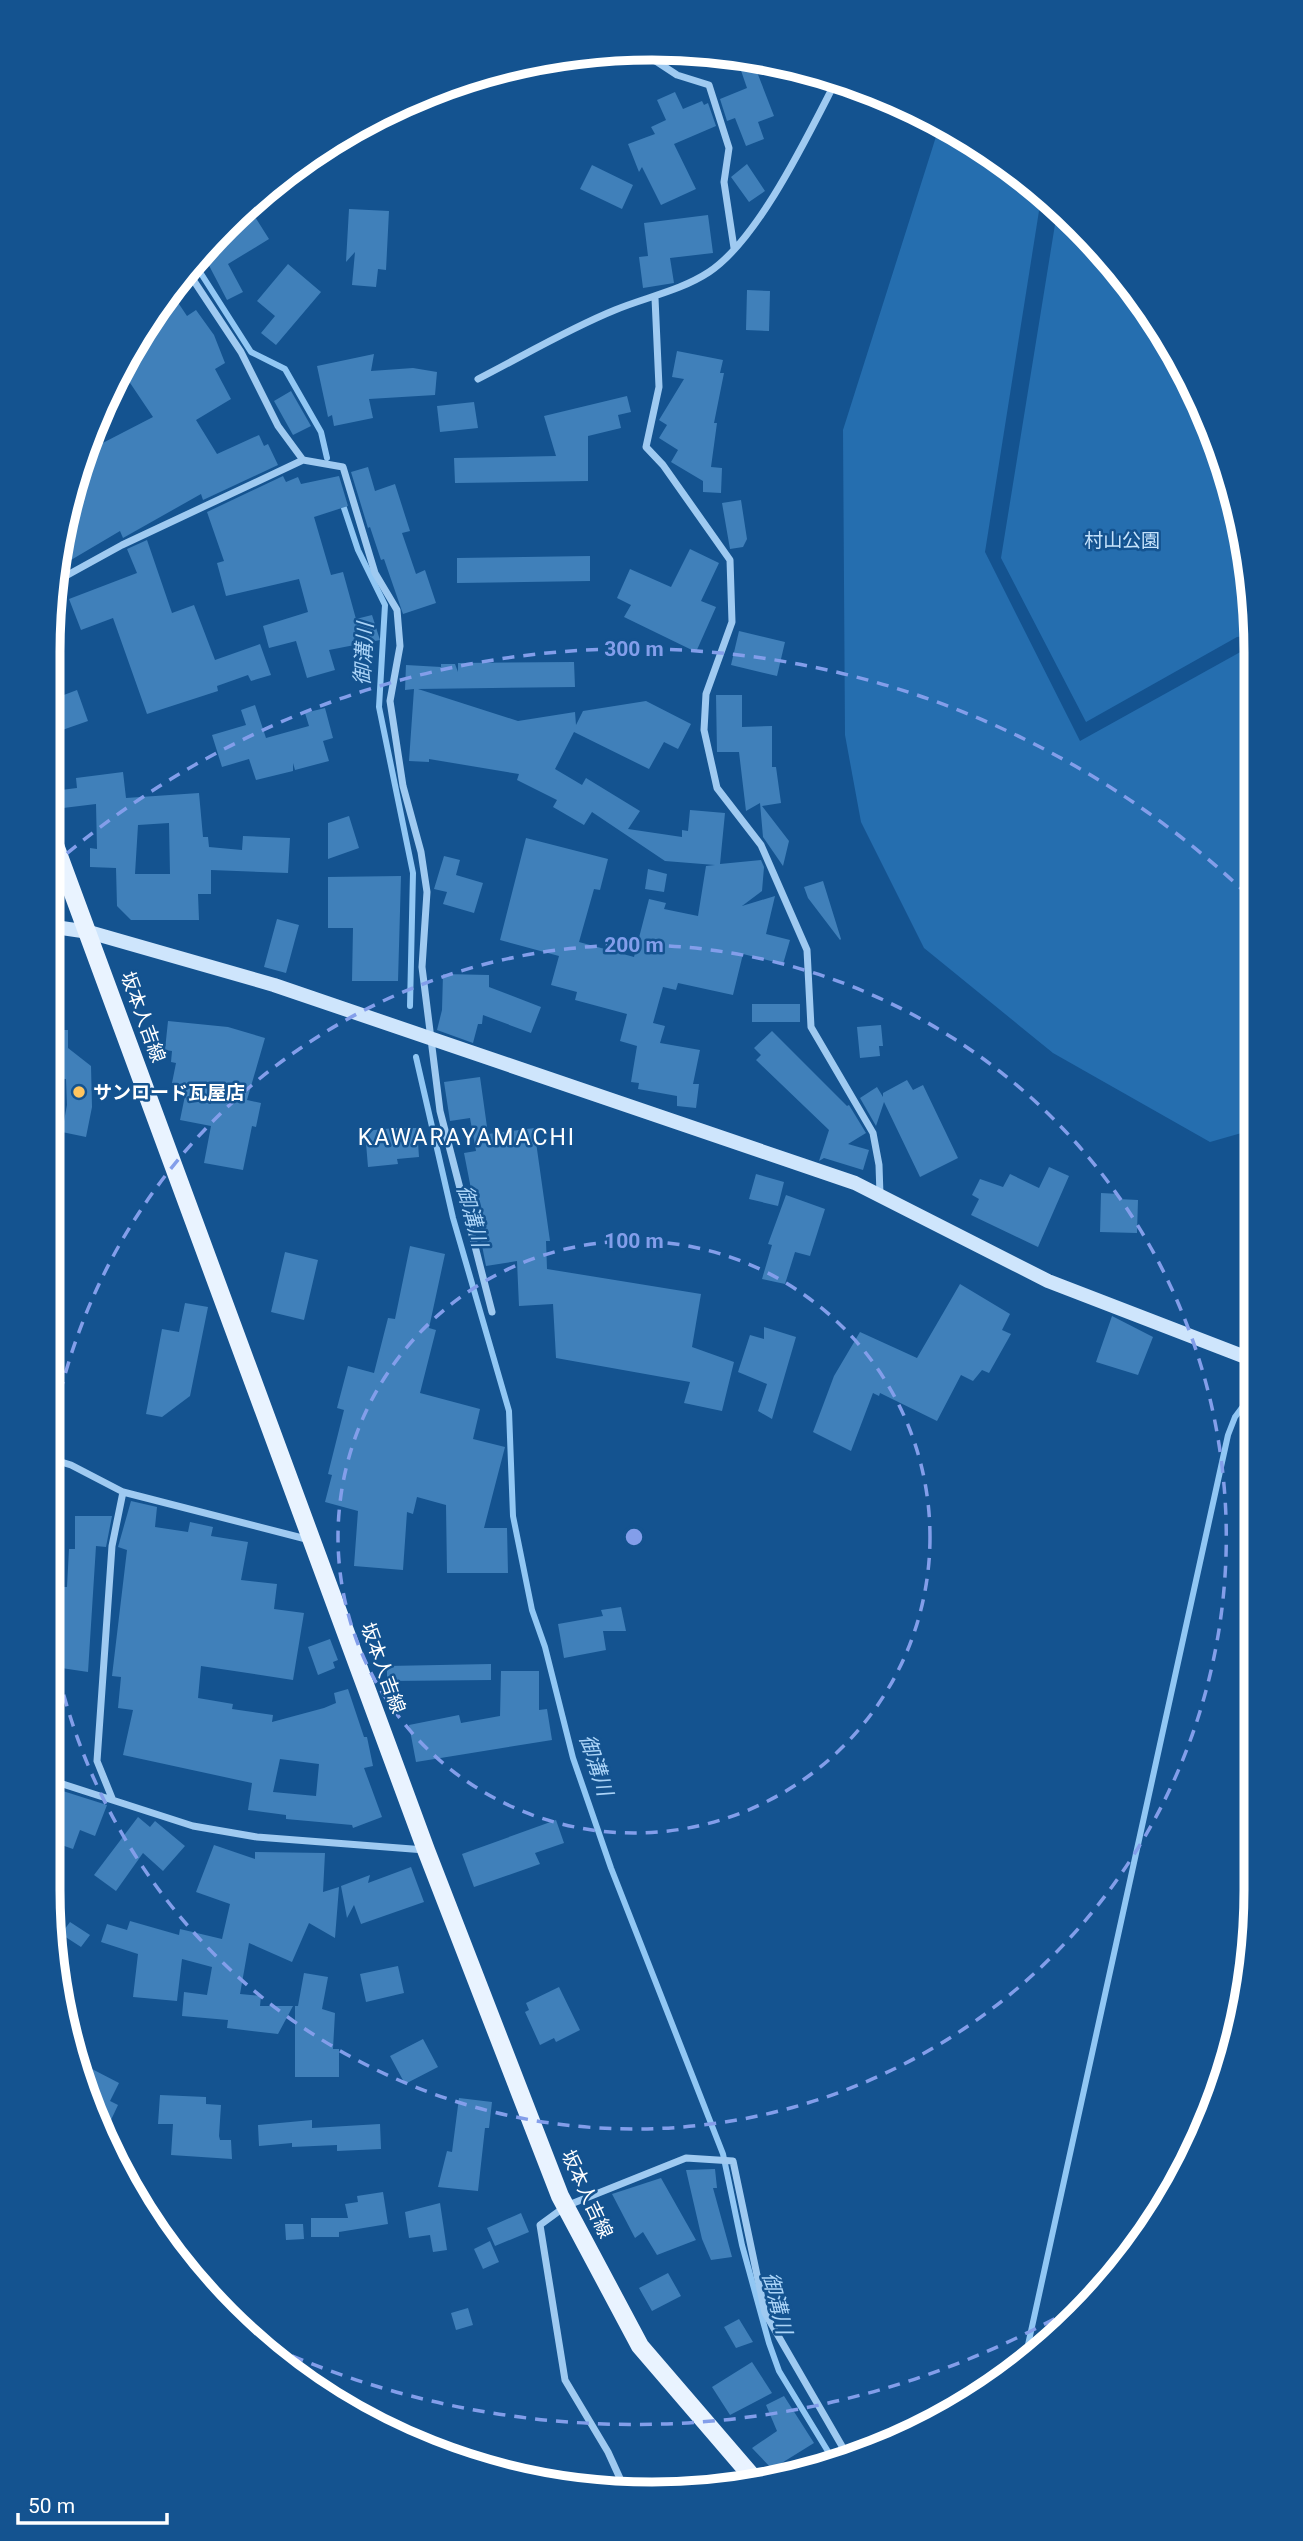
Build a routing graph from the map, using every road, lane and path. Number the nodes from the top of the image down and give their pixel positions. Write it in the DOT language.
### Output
graph roads {
  1 [pos="654,60"];
  2 [pos="832,88"];
  3 [pos="734,248"];
  4 [pos="192,278"];
  5 [pos="655,298"];
  6 [pos="478,379"];
  7 [pos="303,460"];
  8 [pos="65,577"];
  9 [pos="60,857"];
  10 [pos="60,928"];
  11 [pos="89,932"];
  12 [pos="431,1040"];
  13 [pos="880,1195"];
  14 [pos="492,1312"];
  15 [pos="1244,1357"];
  16 [pos="60,1462"];
  17 [pos="123,1492"];
  18 [pos="314,1541"];
  19 [pos="60,1783"];
  20 [pos="112,1798"];
  21 [pos="426,1850"];
  22 [pos="566,2206"];
  23 [pos="843,2449"];
  24 [pos="749,2473"];
  25 [pos="621,2480"];
  1 -- 3 [label="street"];
  2 -- 3 [label="street"];
  3 -- 5 [label="street"];
  4 -- 7 [label="street"];
  5 -- 6 [label="street"];
  5 -- 13 [label="street"];
  7 -- 8 [label="street"];
  7 -- 12 [label="street"];
  9 -- 11 [label="main road, 坂本人吉線"];
  10 -- 11 [label="street"];
  11 -- 12 [label="street"];
  11 -- 18 [label="main road, 坂本人吉線"];
  12 -- 13 [label="street"];
  12 -- 14 [label="street"];
  13 -- 15 [label="street"];
  16 -- 17 [label="street"];
  17 -- 18 [label="street"];
  17 -- 20 [label="street"];
  18 -- 21 [label="main road, 坂本人吉線"];
  19 -- 20 [label="street"];
  20 -- 21 [label="street"];
  21 -- 22 [label="main road, 坂本人吉線"];
  22 -- 23 [label="street"];
  22 -- 24 [label="main road, 坂本人吉線"];
  22 -- 25 [label="street"];
}
